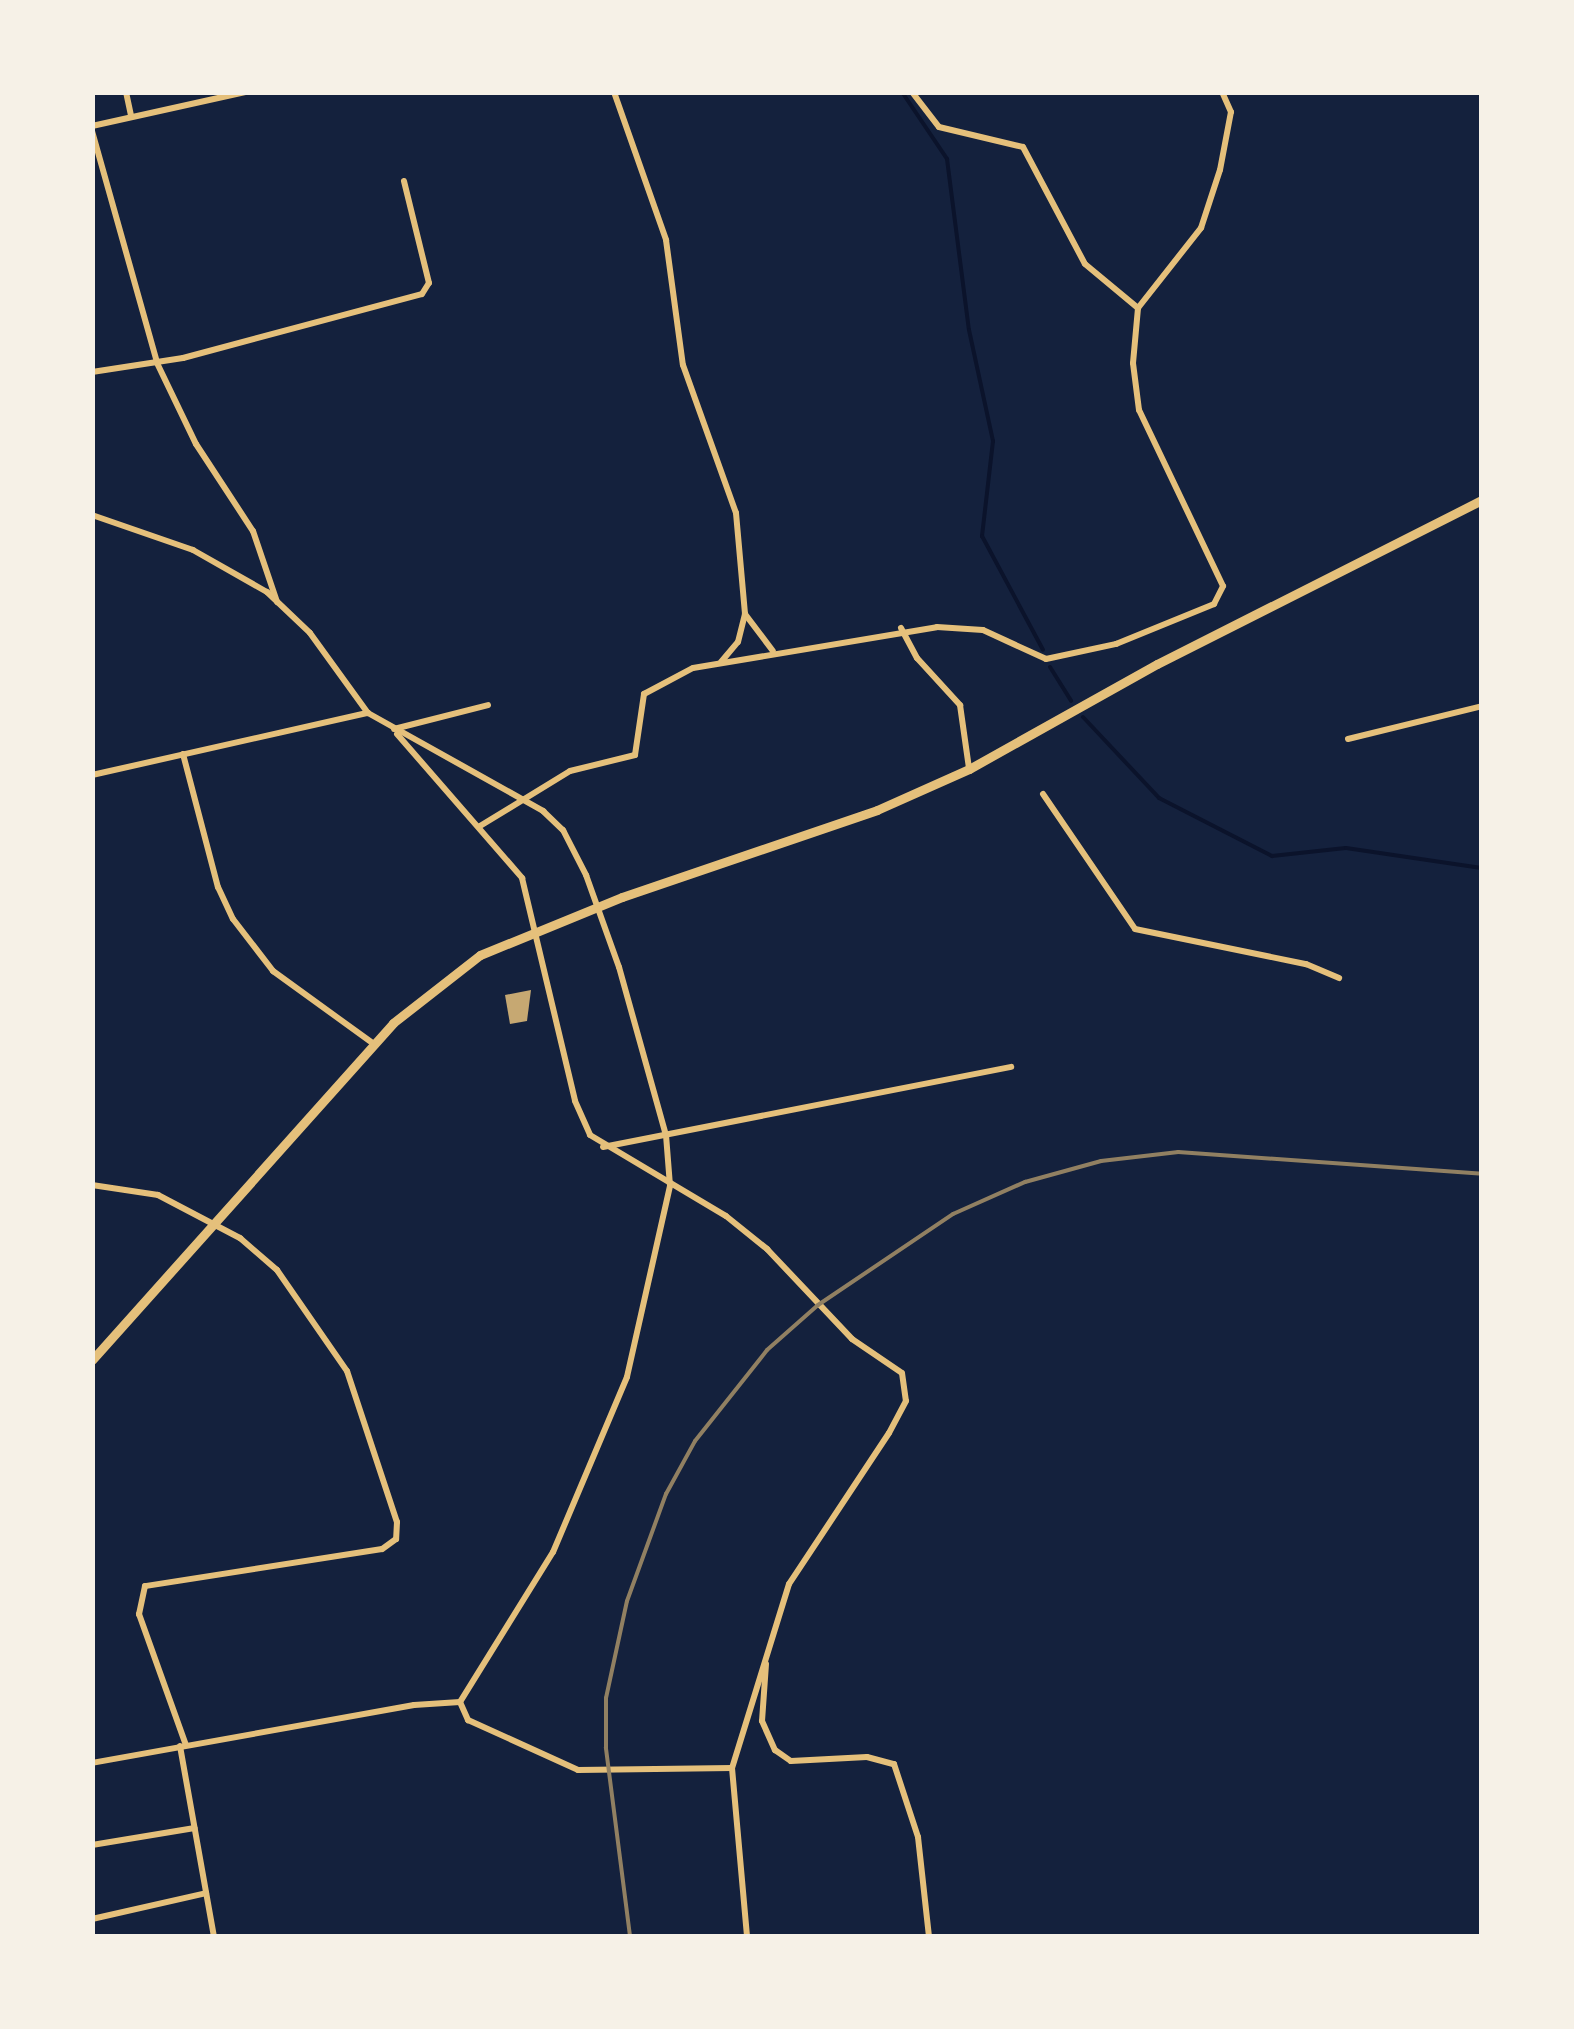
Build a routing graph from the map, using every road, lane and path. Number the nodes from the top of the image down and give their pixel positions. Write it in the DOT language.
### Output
graph roads {
  1 [pos="126,92"];
  2 [pos="245,92"];
  3 [pos="614,92"];
  4 [pos="912,92"];
  5 [pos="1222,92"];
  6 [pos="131,116"];
  7 [pos="92,128"];
  8 [pos="404,182"];
  9 [pos="1138,308"];
  10 [pos="157,363"];
  11 [pos="92,372"];
  12 [pos="1482,500"];
  13 [pos="92,515"];
  14 [pos="278,602"];
  15 [pos="745,614"];
  16 [pos="901,628"];
  17 [pos="773,651"];
  18 [pos="720,663"];
  19 [pos="488,705"];
  20 [pos="1482,706"];
  21 [pos="368,713"];
  22 [pos="393,729"];
  23 [pos="1348,738"];
  24 [pos="184,754"];
  25 [pos="970,769"];
  26 [pos="92,776"];
  27 [pos="1043,794"];
  28 [pos="523,798"];
  29 [pos="480,826"];
  30 [pos="536,929"];
  31 [pos="1339,978"];
  32 [pos="375,1045"];
  33 [pos="1011,1067"];
  34 [pos="666,1135"];
  35 [pos="602,1147"];
  36 [pos="92,1185"];
  37 [pos="670,1186"];
  38 [pos="216,1224"];
  39 [pos="92,1360"];
  40 [pos="767,1654"];
  41 [pos="460,1702"];
  42 [pos="183,1745"];
  43 [pos="92,1764"];
  44 [pos="732,1768"];
  45 [pos="194,1828"];
  46 [pos="92,1845"];
  47 [pos="206,1893"];
  48 [pos="92,1919"];
  49 [pos="214,1936"];
  50 [pos="746,1936"];
  51 [pos="929,1936"];
  1 -- 6 [label="street"];
  2 -- 6 [label="street"];
  3 -- 15 [label="street"];
  4 -- 9 [label="street"];
  5 -- 9 [label="street"];
  6 -- 7 [label="street"];
  7 -- 10 [label="street"];
  8 -- 10 [label="street"];
  9 -- 16 [label="street"];
  10 -- 11 [label="street"];
  10 -- 14 [label="street"];
  12 -- 25 [label="main road"];
  13 -- 14 [label="street"];
  14 -- 21 [label="street"];
  15 -- 17 [label="street"];
  15 -- 18 [label="street"];
  16 -- 17 [label="street"];
  16 -- 25 [label="street"];
  17 -- 18 [label="street"];
  18 -- 28 [label="street"];
  19 -- 22 [label="street"];
  20 -- 23 [label="street"];
  21 -- 22 [label="street"];
  21 -- 24 [label="street"];
  22 -- 28 [label="street"];
  22 -- 29 [label="street"];
  24 -- 26 [label="street"];
  24 -- 32 [label="street"];
  25 -- 30 [label="main road"];
  27 -- 31 [label="street"];
  28 -- 29 [label="street"];
  28 -- 34 [label="street"];
  29 -- 30 [label="street"];
  30 -- 32 [label="main road"];
  30 -- 35 [label="street"];
  32 -- 38 [label="main road"];
  33 -- 34 [label="street"];
  34 -- 35 [label="street"];
  34 -- 37 [label="street"];
  35 -- 37 [label="street"];
  36 -- 38 [label="street"];
  37 -- 40 [label="street"];
  37 -- 41 [label="street"];
  38 -- 39 [label="main road"];
  38 -- 42 [label="street"];
  40 -- 44 [label="street"];
  40 -- 51 [label="street"];
  41 -- 42 [label="street"];
  41 -- 44 [label="street"];
  42 -- 43 [label="street"];
  42 -- 45 [label="street"];
  44 -- 50 [label="street"];
  45 -- 46 [label="street"];
  45 -- 47 [label="street"];
  47 -- 48 [label="street"];
  47 -- 49 [label="street"];
}
